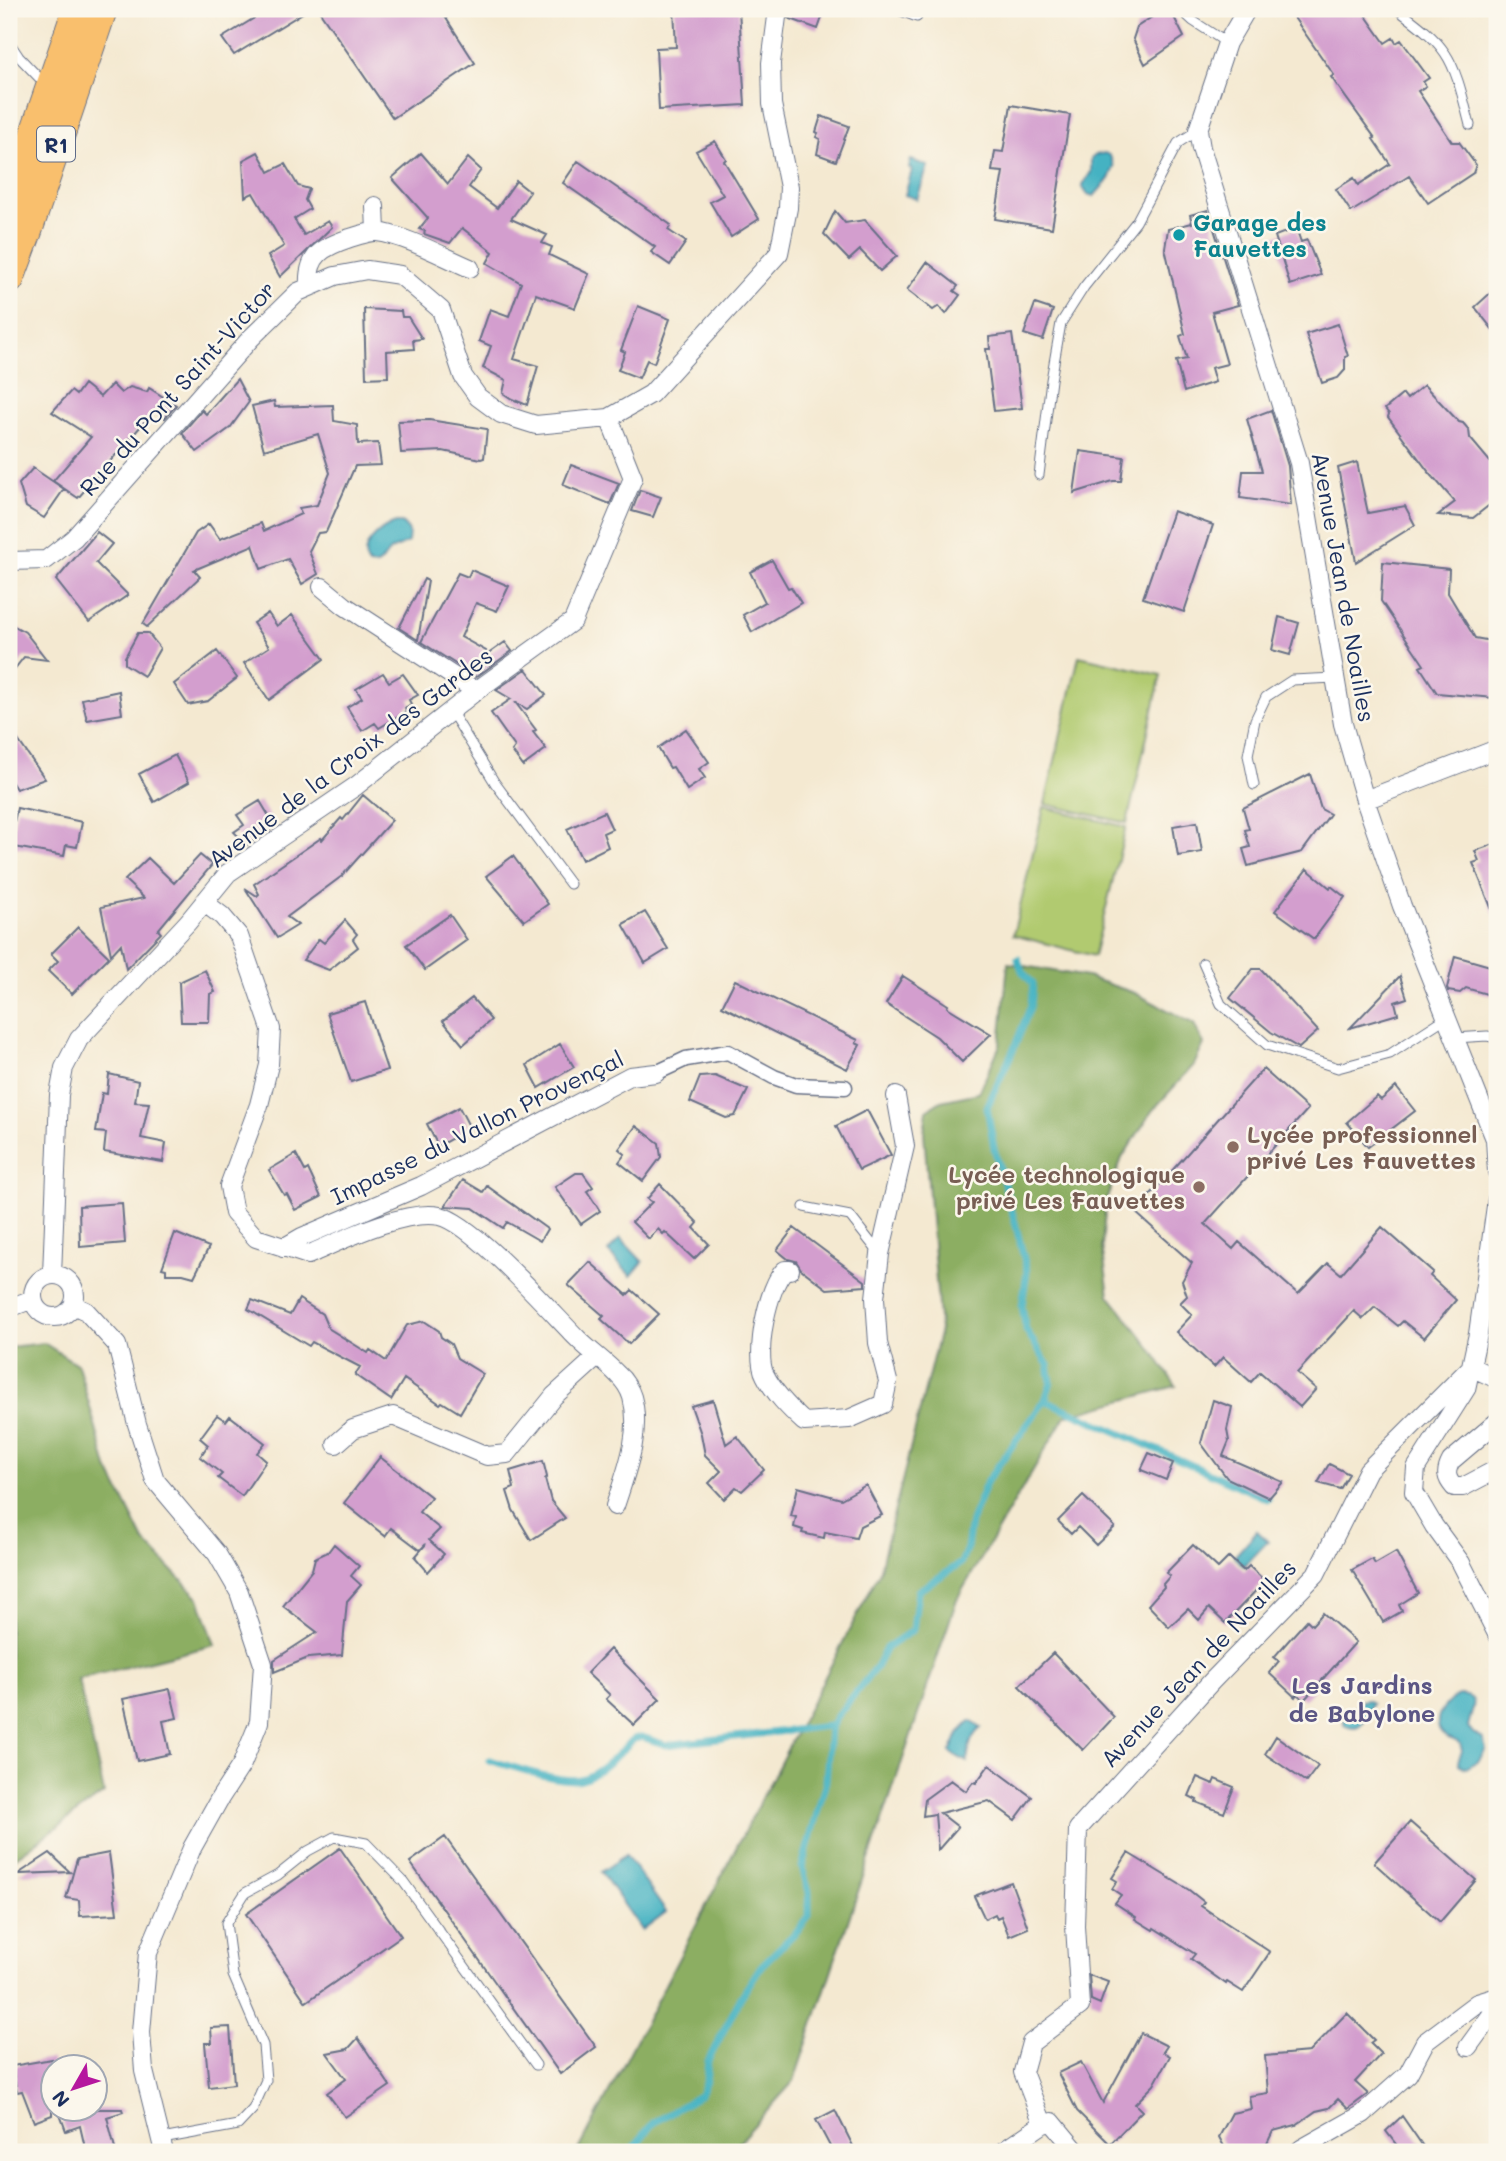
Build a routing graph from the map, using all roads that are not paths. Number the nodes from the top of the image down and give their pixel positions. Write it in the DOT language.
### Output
graph roads {
  1 [pos="78,9"];
  2 [pos="102,9"];
  3 [pos="778,9"];
  4 [pos="896,9"];
  5 [pos="1180,9"];
  6 [pos="1247,9"];
  7 [pos="1397,9"];
  8 [pos="917,17"];
  9 [pos="9,41"];
  10 [pos="1227,43"];
  11 [pos="51,90"];
  12 [pos="1470,125"];
  13 [pos="1198,130"];
  14 [pos="375,206"];
  15 [pos="9,209"];
  16 [pos="376,232"];
  17 [pos="470,268"];
  18 [pos="9,279"];
  19 [pos="309,286"];
  20 [pos="609,418"];
  21 [pos="1039,475"];
  22 [pos="9,561"];
  23 [pos="322,587"];
  24 [pos="1335,678"];
  25 [pos="476,691"];
  26 [pos="451,712"];
  27 [pos="1497,749"];
  28 [pos="1254,785"];
  29 [pos="1365,800"];
  30 [pos="570,884"];
  31 [pos="205,902"];
  32 [pos="1203,963"];
  33 [pos="1447,1017"];
  34 [pos="1455,1038"];
  35 [pos="1497,1038"];
  36 [pos="656,1073"];
  37 [pos="845,1087"];
  38 [pos="896,1096"];
  39 [pos="1497,1172"];
  40 [pos="1497,1199"];
  41 [pos="804,1207"];
  42 [pos="283,1248"];
  43 [pos="880,1254"];
  44 [pos="790,1270"];
  45 [pos="52,1275"];
  46 [pos="33,1299"];
  47 [pos="74,1305"];
  48 [pos="9,1308"];
  49 [pos="597,1357"];
  50 [pos="1471,1367"];
  51 [pos="1497,1379"];
  52 [pos="1497,1422"];
  53 [pos="336,1444"];
  54 [pos="1497,1469"];
  55 [pos="615,1506"];
  56 [pos="1497,1634"];
  57 [pos="1497,1997"];
  58 [pos="1497,2007"];
  59 [pos="1468,2047"];
  60 [pos="536,2065"];
  61 [pos="1043,2124"];
  62 [pos="163,2146"];
  63 [pos="1301,2149"];
  64 [pos="1002,2152"];
  65 [pos="1077,2152"];
  1 -- 11 [label="highway, R1"];
  2 -- 18 [label="highway, R1"];
  3 -- 20 [label="street"];
  4 -- 8 [label="lane"];
  5 -- 10 [label="lane"];
  6 -- 10 [label="street"];
  7 -- 12 [label="lane"];
  9 -- 11 [label="lane"];
  10 -- 13 [label="street"];
  11 -- 15 [label="highway, R1"];
  13 -- 21 [label="lane"];
  13 -- 24 [label="street, Avenue Jean de Noailles"];
  14 -- 16 [label="street"];
  16 -- 17 [label="street"];
  16 -- 19 [label="street"];
  19 -- 20 [label="street, Rue du Pont Saint-Victor"];
  19 -- 22 [label="street, Rue du Pont Saint-Victor"];
  20 -- 25 [label="street, Avenue de la Croix des Gardes"];
  23 -- 25 [label="street"];
  24 -- 28 [label="lane"];
  24 -- 29 [label="street, Avenue Jean de Noailles"];
  25 -- 26 [label="street, Avenue de la Croix des Gardes"];
  26 -- 30 [label="lane"];
  26 -- 31 [label="street, Avenue de la Croix des Gardes"];
  27 -- 29 [label="street"];
  29 -- 33 [label="street, Avenue Jean de Noailles"];
  31 -- 42 [label="street, Impasse du Vallon Provençal"];
  31 -- 45 [label="street, Avenue de la Croix des Gardes"];
  32 -- 33 [label="lane"];
  33 -- 34 [label="street, Avenue Jean de Noailles"];
  34 -- 35 [label="lane"];
  34 -- 39 [label="street, Avenue Jean de Noailles"];
  36 -- 37 [label="street"];
  36 -- 42 [label="street, Impasse du Vallon Provençal"];
  38 -- 43 [label="street"];
  40 -- 50 [label="street"];
  41 -- 43 [label="lane"];
  42 -- 49 [label="street, Impasse du Vallon Provençal"];
  43 -- 44 [label="street"];
  45 -- 46 [label="street"];
  45 -- 47 [label="street"];
  46 -- 47 [label="street"];
  46 -- 48 [label="street"];
  47 -- 62 [label="street"];
  49 -- 53 [label="street"];
  49 -- 55 [label="street, Impasse du Vallon Provençal"];
  50 -- 51 [label="street"];
  50 -- 56 [label="street"];
  50 -- 61 [label="street, Avenue Jean de Noailles"];
  52 -- 54 [label="street"];
  57 -- 63 [label="street"];
  58 -- 59 [label="street"];
  60 -- 62 [label="lane"];
  61 -- 64 [label="street"];
  61 -- 65 [label="street"];
}
